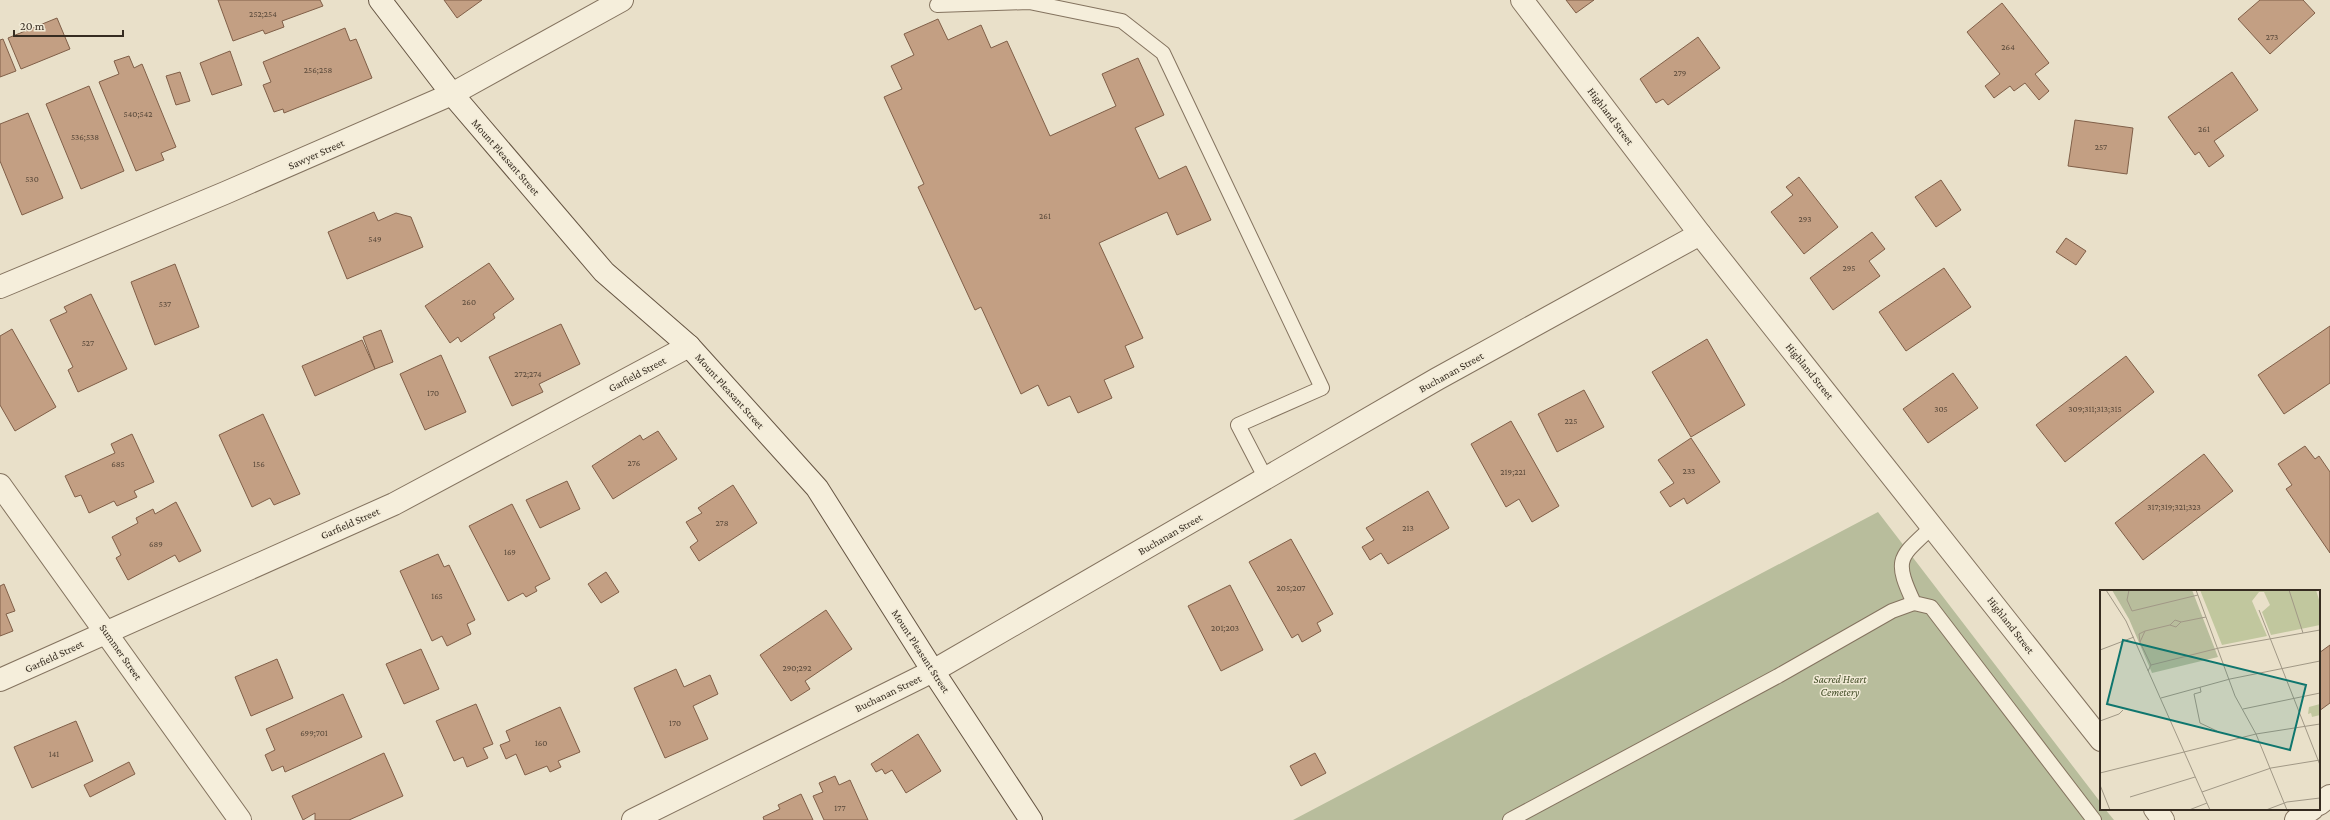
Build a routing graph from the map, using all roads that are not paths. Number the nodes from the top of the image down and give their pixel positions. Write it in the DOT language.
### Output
graph roads {
  1 [pos="380,0"];
  2 [pos="622,0"];
  3 [pos="1522,0"];
  4 [pos="937,5"];
  5 [pos="452,94"];
  6 [pos="1700,234"];
  7 [pos="0,287"];
  8 [pos="689,346"];
  9 [pos="1266,478"];
  10 [pos="0,484"];
  11 [pos="1933,526"];
  12 [pos="1914,602"];
  13 [pos="107,631"];
  14 [pos="933,671"];
  15 [pos="0,680"];
  16 [pos="2100,739"];
  17 [pos="2330,796"];
  18 [pos="2320,803"];
  19 [pos="2156,810"];
  20 [pos="2311,810"];
  21 [pos="240,820"];
  22 [pos="633,820"];
  23 [pos="1031,820"];
  24 [pos="1510,820"];
  25 [pos="2094,820"];
  26 [pos="2163,820"];
  27 [pos="2296,820"];
  1 -- 5 [label="street, Mount Pleasant Street"];
  2 -- 5 [label="street, Sawyer Street"];
  3 -- 6 [label="street, Highland Street"];
  4 -- 9 [label="lane"];
  5 -- 7 [label="street, Sawyer Street"];
  5 -- 8 [label="street, Mount Pleasant Street"];
  6 -- 9 [label="street, Buchanan Street"];
  6 -- 11 [label="street, Highland Street"];
  8 -- 13 [label="street, Garfield Street"];
  8 -- 14 [label="street, Mount Pleasant Street"];
  9 -- 14 [label="street, Buchanan Street"];
  10 -- 13 [label="street, Summer Street"];
  11 -- 12 [label="lane"];
  11 -- 16 [label="street, Highland Street"];
  12 -- 24 [label="lane"];
  12 -- 25 [label="lane"];
  13 -- 15 [label="street, Garfield Street"];
  13 -- 21 [label="street, Summer Street"];
  14 -- 22 [label="street, Buchanan Street"];
  14 -- 23 [label="street, Mount Pleasant Street"];
  17 -- 18 [label="street"];
  19 -- 26 [label="street"];
  20 -- 27 [label="street"];
}
